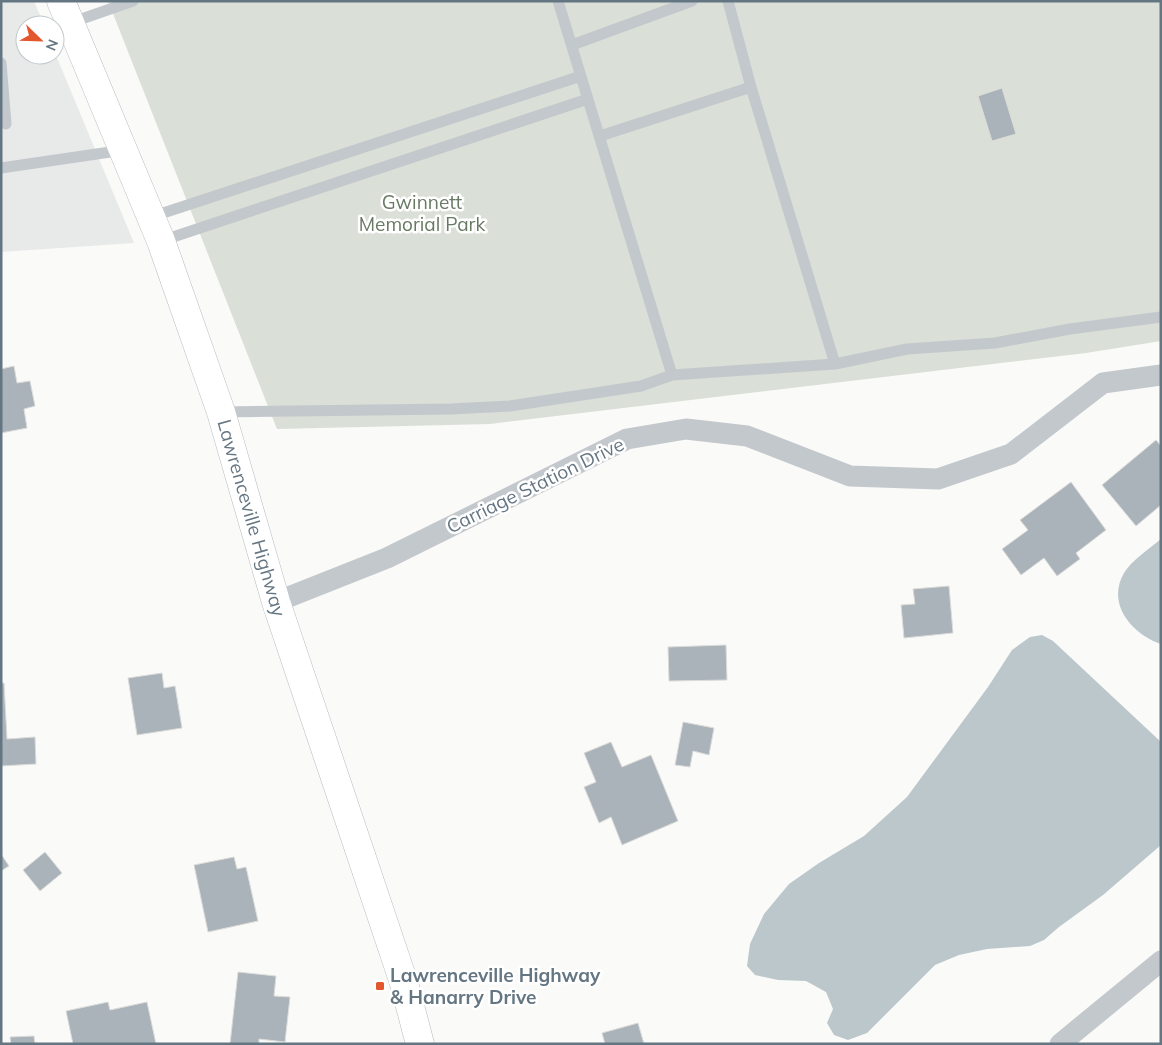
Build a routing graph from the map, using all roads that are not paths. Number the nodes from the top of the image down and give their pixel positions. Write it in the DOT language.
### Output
graph roads {
  1 [pos="133,1"];
  2 [pos="558,1"];
  3 [pos="692,1"];
  4 [pos="728,1"];
  5 [pos="66,12"];
  6 [pos="572,44"];
  7 [pos="1,64"];
  8 [pos="581,76"];
  9 [pos="752,87"];
  10 [pos="588,99"];
  11 [pos="6,124"];
  12 [pos="600,136"];
  13 [pos="124,150"];
  14 [pos="1,168"];
  15 [pos="156,229"];
  16 [pos="1161,316"];
  17 [pos="834,364"];
  18 [pos="672,375"];
  19 [pos="1161,375"];
  20 [pos="221,412"];
  21 [pos="276,602"];
  22 [pos="1161,961"];
  23 [pos="420,1044"];
  24 [pos="1060,1044"];
  1 -- 5 [label="lane"];
  2 -- 6 [label="lane"];
  3 -- 6 [label="lane"];
  4 -- 9 [label="lane"];
  5 -- 13 [label="main road, Lawrenceville Highway"];
  6 -- 8 [label="lane"];
  7 -- 11 [label="lane"];
  8 -- 10 [label="lane"];
  8 -- 15 [label="lane"];
  9 -- 12 [label="lane"];
  9 -- 17 [label="lane"];
  10 -- 12 [label="lane"];
  10 -- 15 [label="lane"];
  12 -- 18 [label="lane"];
  13 -- 14 [label="lane"];
  13 -- 15 [label="main road, Lawrenceville Highway"];
  15 -- 20 [label="main road, Lawrenceville Highway"];
  16 -- 17 [label="lane"];
  17 -- 18 [label="lane"];
  18 -- 20 [label="lane"];
  19 -- 21 [label="street, Carriage Station Drive"];
  20 -- 21 [label="main road, Lawrenceville Highway"];
  21 -- 23 [label="main road, Lawrenceville Highway"];
  22 -- 24 [label="street"];
}
